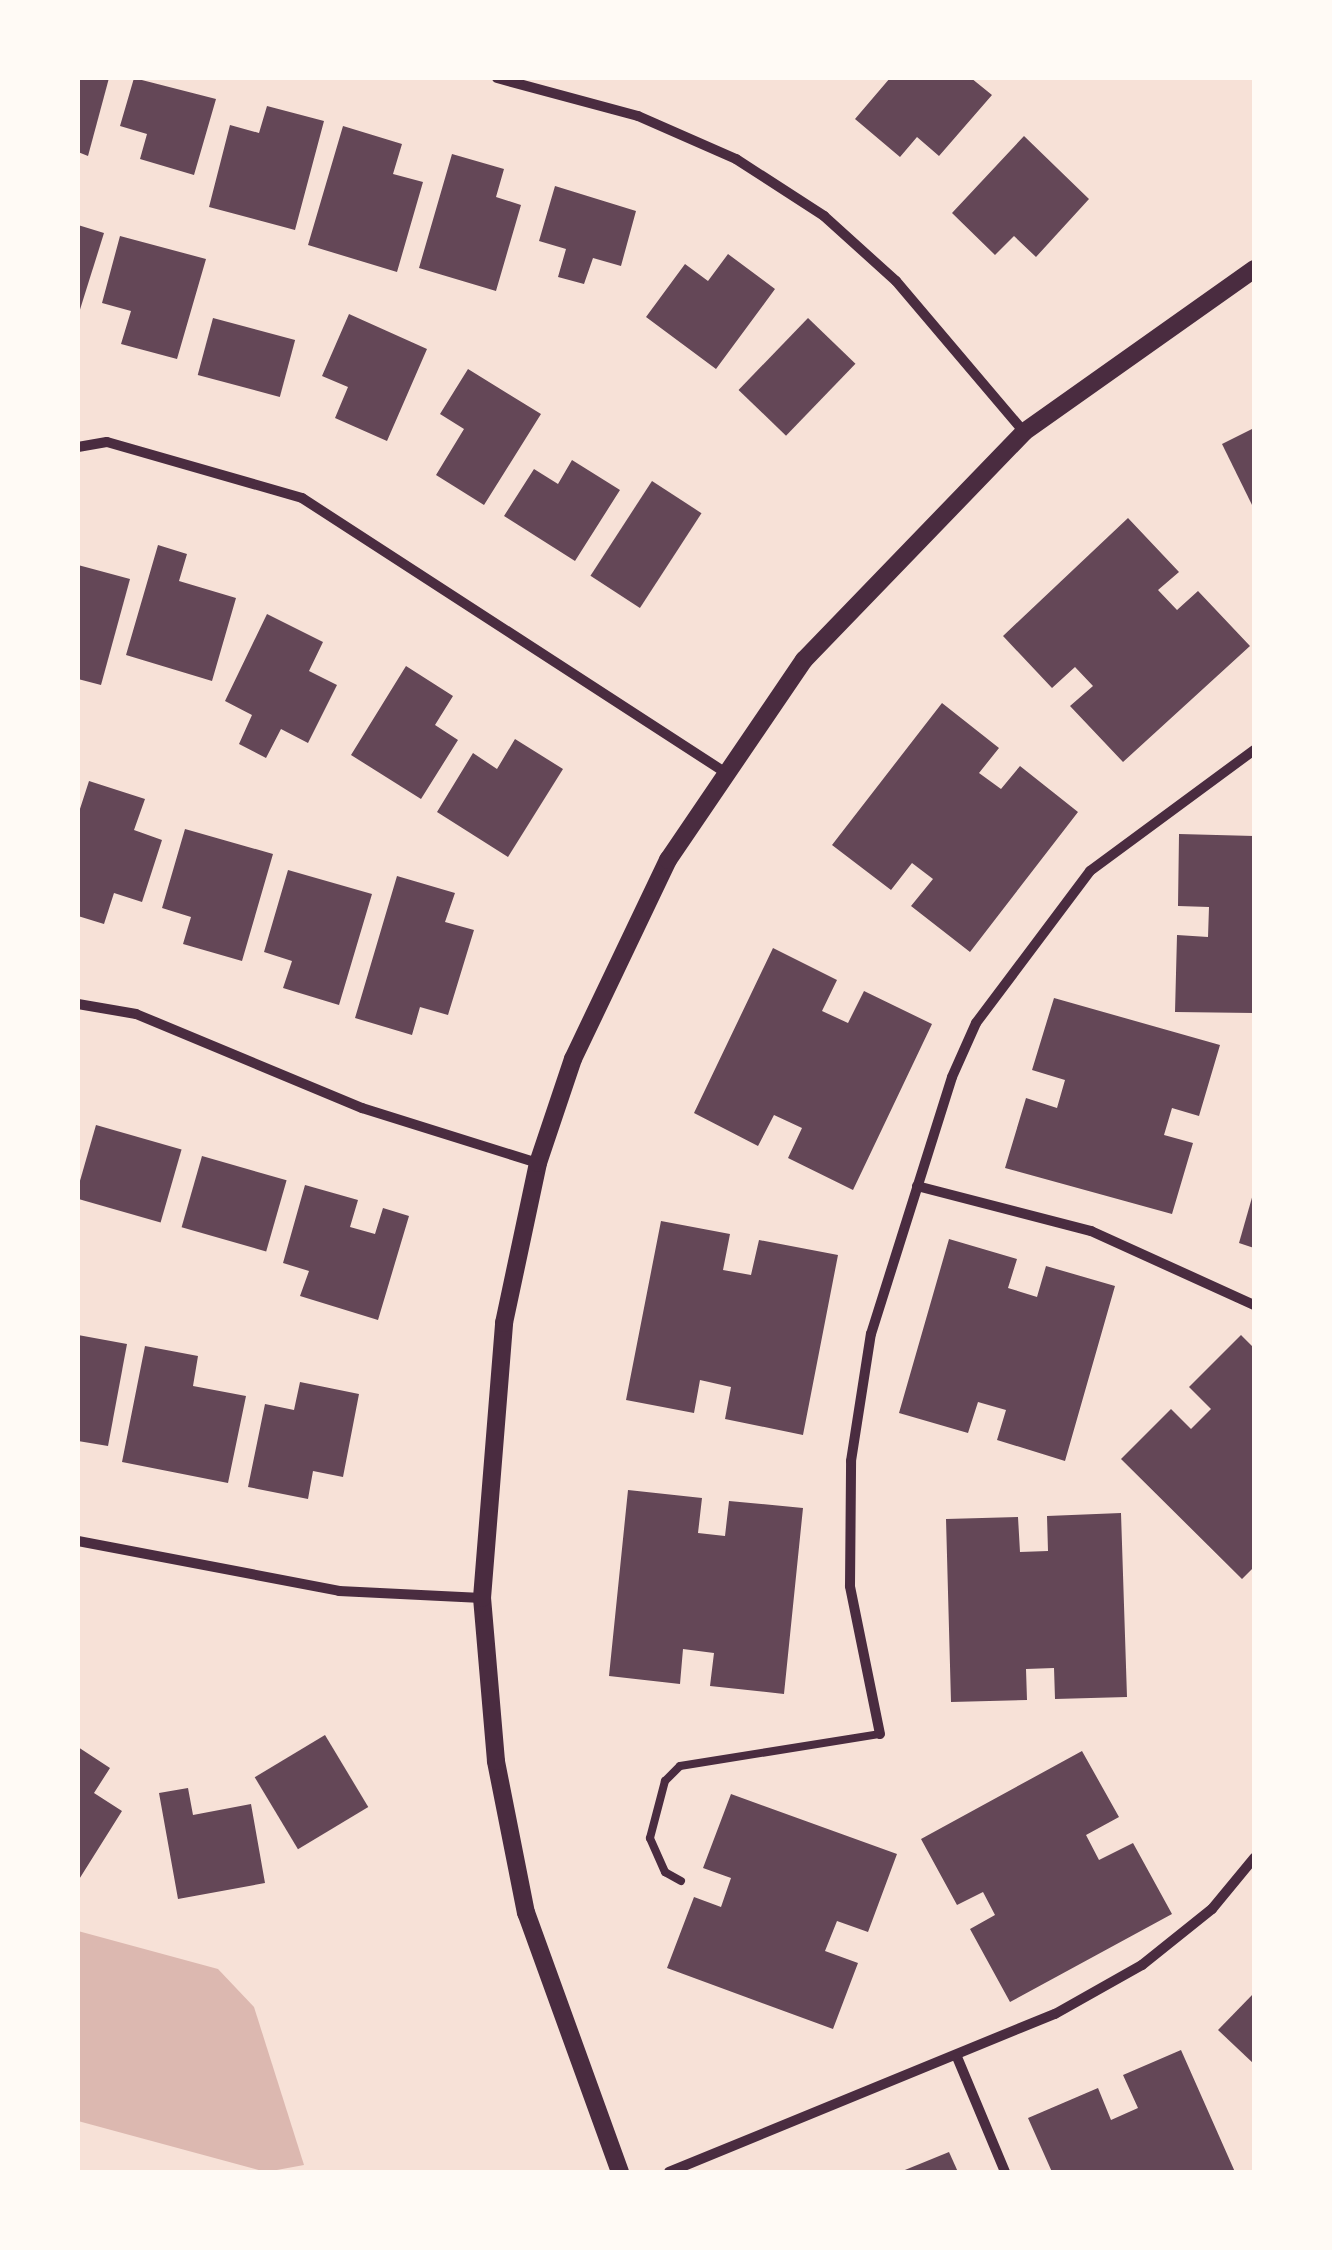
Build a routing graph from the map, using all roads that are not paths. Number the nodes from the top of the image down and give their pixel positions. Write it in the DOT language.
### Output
graph roads {
  1 [pos="498,78"];
  2 [pos="528,82"];
  3 [pos="1254,269"];
  4 [pos="1024,432"];
  5 [pos="78,447"];
  6 [pos="1254,750"];
  7 [pos="723,771"];
  8 [pos="78,1004"];
  9 [pos="538,1164"];
  10 [pos="918,1186"];
  11 [pos="1254,1305"];
  12 [pos="78,1541"];
  13 [pos="482,1598"];
  14 [pos="880,1734"];
  15 [pos="1254,1858"];
  16 [pos="680,1881"];
  17 [pos="957,2057"];
  18 [pos="620,2172"];
  19 [pos="669,2172"];
  20 [pos="1004,2172"];
  1 -- 2 [label="street"];
  2 -- 4 [label="street"];
  3 -- 4 [label="street"];
  4 -- 7 [label="street"];
  5 -- 7 [label="street"];
  6 -- 10 [label="street"];
  7 -- 9 [label="street"];
  8 -- 9 [label="street"];
  9 -- 13 [label="street"];
  10 -- 11 [label="street"];
  10 -- 14 [label="street"];
  12 -- 13 [label="street"];
  13 -- 18 [label="street"];
  14 -- 16 [label="lane"];
  15 -- 17 [label="street"];
  17 -- 19 [label="street"];
  17 -- 20 [label="street"];
}
